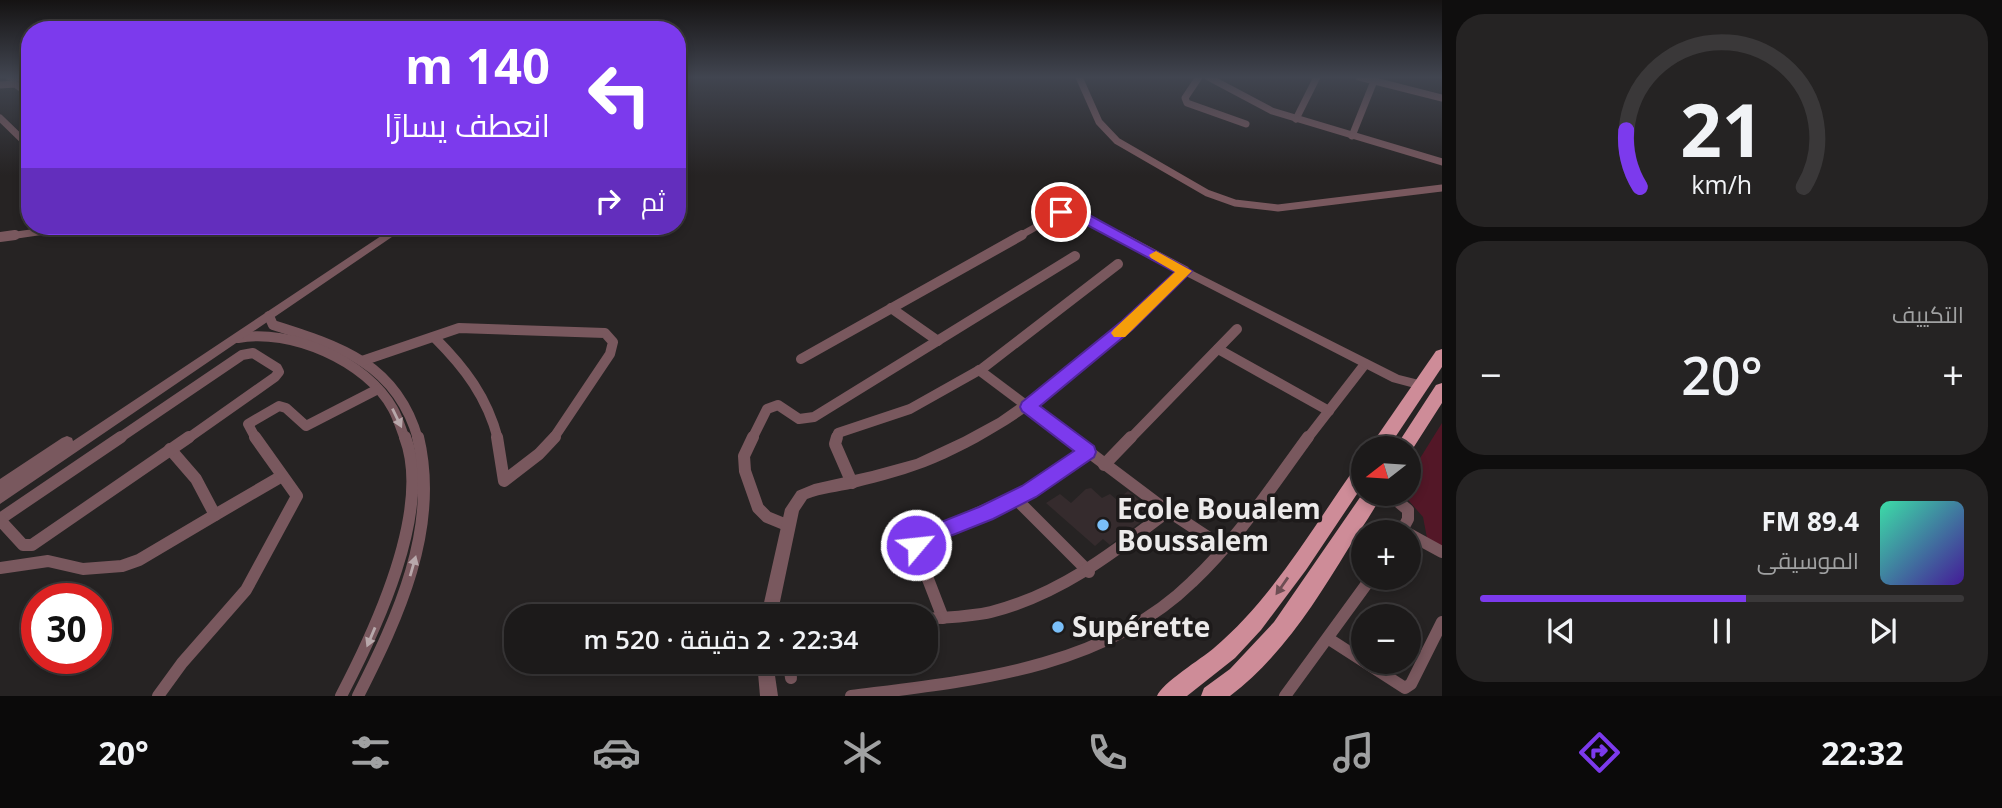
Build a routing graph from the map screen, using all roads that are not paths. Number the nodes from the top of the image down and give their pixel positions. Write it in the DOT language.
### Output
graph roads {
  1 [pos="1093,109"];
  2 [pos="1206,109"];
  3 [pos="1272,109"];
  4 [pos="1301,109"];
  5 [pos="1363,109"];
  6 [pos="0,118"];
  7 [pos="1296,119"];
  8 [pos="1247,124"];
  9 [pos="1352,136"];
  10 [pos="21,138"];
  11 [pos="1442,162"];
  12 [pos="1442,188"];
  13 [pos="21,234"];
  14 [pos="372,235"];
  15 [pos="390,235"];
  16 [pos="0,237"];
  17 [pos="1075,256"];
  18 [pos="1118,264"];
  19 [pos="1183,273"];
  20 [pos="891,308"];
  21 [pos="269,316"];
  22 [pos="1237,329"];
  23 [pos="237,338"];
  24 [pos="435,338"];
  25 [pos="937,341"];
  26 [pos="1218,349"];
  27 [pos="1442,355"];
  28 [pos="801,359"];
  29 [pos="362,361"];
  30 [pos="1363,366"];
  31 [pos="979,370"];
  32 [pos="378,389"];
  33 [pos="1417,392"];
  34 [pos="1439,398"];
  35 [pos="1028,407"];
  36 [pos="1329,411"];
  37 [pos="1386,436"];
  38 [pos="1412,436"];
  39 [pos="170,449"];
  40 [pos="1087,452"];
  41 [pos="1104,465"];
  42 [pos="282,476"];
  43 [pos="852,483"];
  44 [pos="1351,487"];
  45 [pos="0,488"];
  46 [pos="0,498"];
  47 [pos="1016,499"];
  48 [pos="1365,506"];
  49 [pos="1168,511"];
  50 [pos="215,515"];
  51 [pos="0,519"];
  52 [pos="789,526"];
  53 [pos="1421,541"];
  54 [pos="1223,548"];
  55 [pos="1442,552"];
  56 [pos="0,568"];
  57 [pos="1088,572"];
  58 [pos="1363,590"];
  59 [pos="772,604"];
  60 [pos="938,618"];
  61 [pos="943,618"];
  62 [pos="1442,622"];
  63 [pos="1329,639"];
  64 [pos="766,674"];
  65 [pos="790,674"];
  66 [pos="791,678"];
  67 [pos="158,696"];
  68 [pos="341,696"];
  69 [pos="358,696"];
  70 [pos="769,696"];
  71 [pos="851,696"];
  72 [pos="1168,696"];
  73 [pos="1212,696"];
  74 [pos="1285,696"];
  1 -- 12 [label="street"];
  2 -- 8 [label="street"];
  3 -- 7 [label="street"];
  4 -- 7 [label="street"];
  5 -- 9 [label="street"];
  6 -- 10 [label="street"];
  7 -- 9 [label="street"];
  9 -- 11 [label="street"];
  13 -- 16 [label="street"];
  14 -- 45 [label="street"];
  15 -- 21 [label="street"];
  17 -- 25 [label="street"];
  18 -- 31 [label="street"];
  19 -- 20 [label="street"];
  19 -- 30 [label="street"];
  19 -- 35 [label="street"];
  20 -- 25 [label="street"];
  20 -- 28 [label="street"];
  21 -- 23 [label="street"];
  21 -- 29 [label="street"];
  22 -- 26 [label="street"];
  23 -- 32 [label="street"];
  23 -- 46 [label="street"];
  24 -- 24 [label="street"];
  24 -- 29 [label="street"];
  25 -- 52 [label="street"];
  26 -- 36 [label="street"];
  26 -- 41 [label="street"];
  27 -- 33 [label="main road"];
  69 -- 29 [label="street, one-way"];
  30 -- 33 [label="street"];
  30 -- 36 [label="street"];
  31 -- 35 [label="street"];
  31 -- 43 [label="street"];
  32 -- 42 [label="street"];
  32 -- 68 [label="street, one-way"];
  33 -- 37 [label="main road"];
  34 -- 38 [label="main road"];
  35 -- 40 [label="street"];
  35 -- 43 [label="street"];
  36 -- 54 [label="street"];
  39 -- 50 [label="street"];
  39 -- 51 [label="street"];
  39 -- 51 [label="street"];
  40 -- 41 [label="street"];
  40 -- 47 [label="street"];
  41 -- 49 [label="street"];
  42 -- 50 [label="street"];
  42 -- 67 [label="street"];
  43 -- 52 [label="street"];
  44 -- 72 [label="main road, one-way"];
  47 -- 57 [label="street"];
  47 -- 61 [label="street"];
  48 -- 73 [label="main road"];
  49 -- 54 [label="street"];
  49 -- 57 [label="street"];
  50 -- 56 [label="street"];
  52 -- 59 [label="street"];
  53 -- 55 [label="street"];
  54 -- 71 [label="street"];
  57 -- 61 [label="street"];
  58 -- 63 [label="street"];
  60 -- 61 [label="street"];
  62 -- 63 [label="street"];
  63 -- 74 [label="street"];
  64 -- 70 [label="street"];
  65 -- 66 [label="street"];
}
